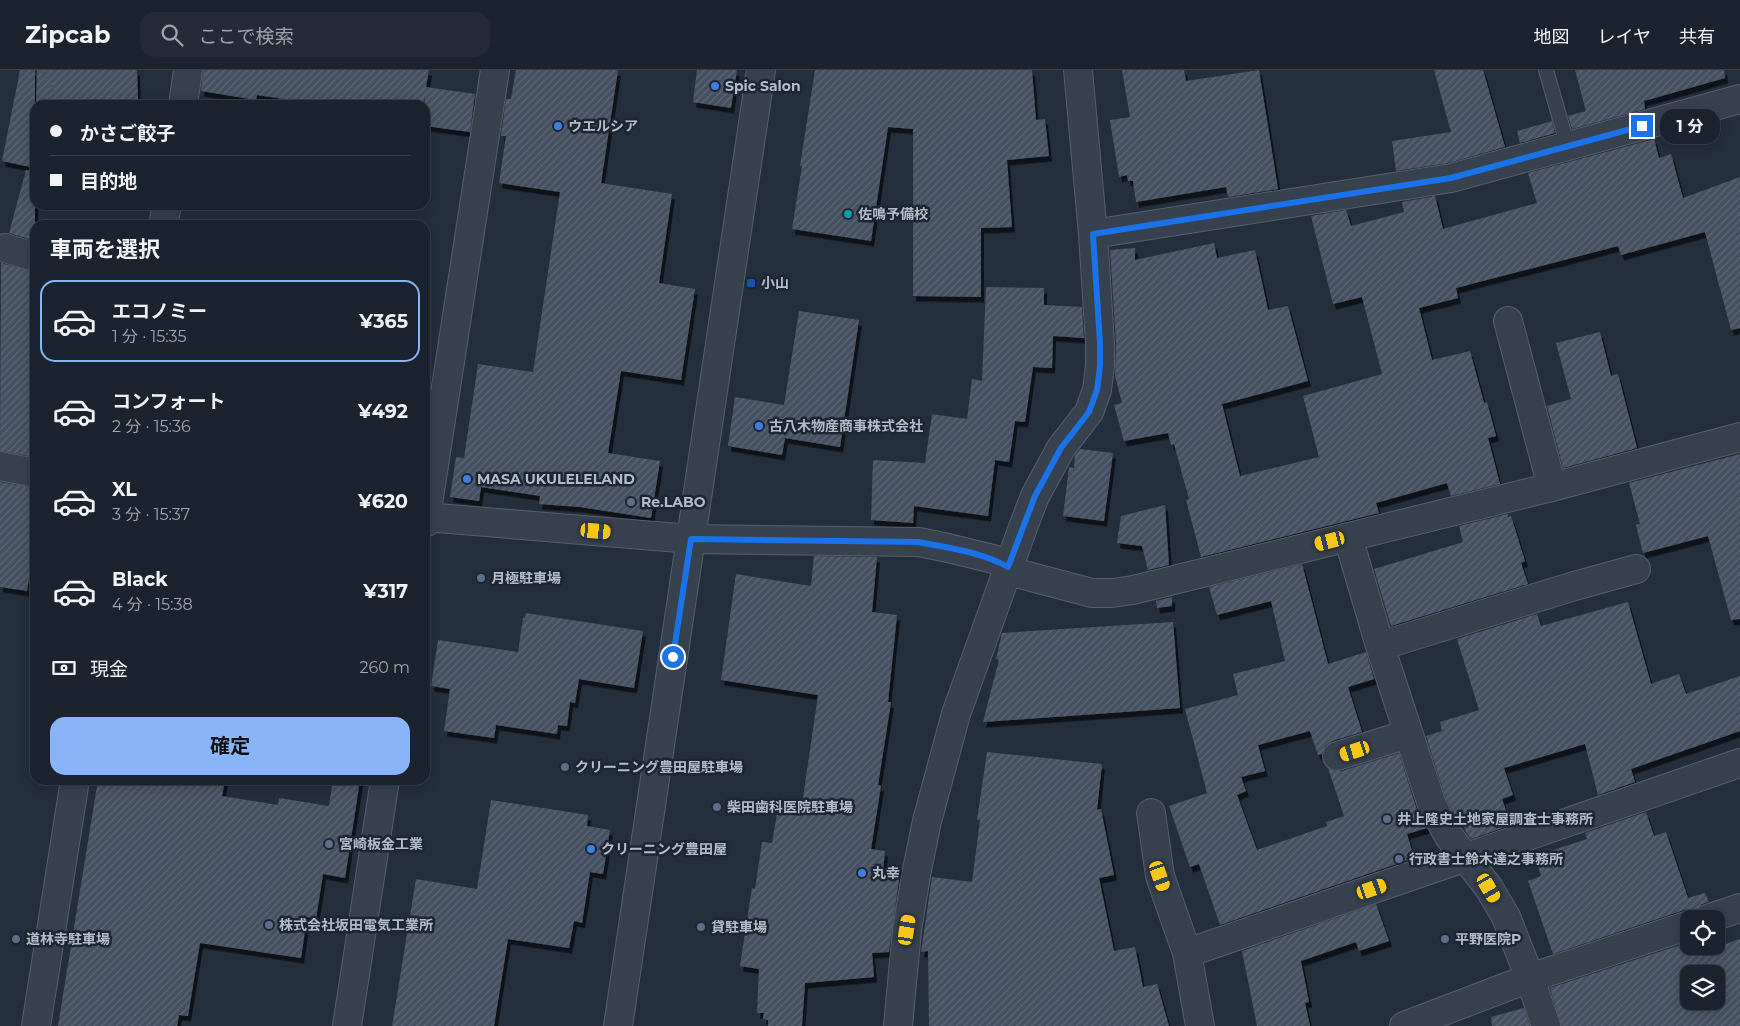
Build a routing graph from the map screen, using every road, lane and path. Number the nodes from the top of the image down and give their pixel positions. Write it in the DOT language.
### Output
graph roads {
  1 [pos="41,70"];
  2 [pos="188,70"];
  3 [pos="495,70"];
  4 [pos="761,70"];
  5 [pos="1078,70"];
  6 [pos="1546,70"];
  7 [pos="1740,99"];
  8 [pos="60,100"];
  9 [pos="183,100"];
  10 [pos="1568,146"];
  11 [pos="1093,234"];
  12 [pos="5,248"];
  13 [pos="30,255"];
  14 [pos="1508,321"];
  15 [pos="1740,437"];
  16 [pos="0,466"];
  17 [pos="30,472"];
  18 [pos="430,487"];
  19 [pos="1552,487"];
  20 [pos="430,519"];
  21 [pos="1348,537"];
  22 [pos="691,539"];
  23 [pos="1008,567"];
  24 [pos="1636,569"];
  25 [pos="1380,646"];
  26 [pos="1408,734"];
  27 [pos="1337,756"];
  28 [pos="1740,763"];
  29 [pos="74,785"];
  30 [pos="384,785"];
  31 [pos="1151,813"];
  32 [pos="1464,857"];
  33 [pos="1740,908"];
  34 [pos="1725,913"];
  35 [pos="1680,928"];
  36 [pos="1187,953"];
  37 [pos="1530,978"];
  38 [pos="36,1026"];
  39 [pos="346,1026"];
  40 [pos="618,1026"];
  41 [pos="898,1026"];
  42 [pos="1200,1026"];
  43 [pos="1404,1026"];
  44 [pos="1546,1026"];
  1 -- 8 [label="path"];
  2 -- 9 [label="street"];
  3 -- 18 [label="street"];
  4 -- 22 [label="street"];
  5 -- 11 [label="street"];
  6 -- 10 [label="lane"];
  7 -- 10 [label="street"];
  10 -- 11 [label="street"];
  11 -- 23 [label="street"];
  12 -- 13 [label="street"];
  14 -- 19 [label="street"];
  15 -- 19 [label="street"];
  16 -- 17 [label="street"];
  19 -- 21 [label="street"];
  20 -- 22 [label="street"];
  21 -- 23 [label="street"];
  21 -- 25 [label="street"];
  22 -- 23 [label="street"];
  22 -- 40 [label="street"];
  23 -- 41 [label="street"];
  24 -- 25 [label="street"];
  25 -- 26 [label="street"];
  26 -- 27 [label="street"];
  26 -- 32 [label="street"];
  28 -- 32 [label="street"];
  29 -- 38 [label="street"];
  30 -- 39 [label="street"];
  31 -- 36 [label="street"];
  32 -- 36 [label="street"];
  32 -- 37 [label="street"];
  33 -- 34 [label="street"];
  35 -- 37 [label="street"];
  36 -- 42 [label="street"];
  37 -- 43 [label="street"];
  37 -- 44 [label="street"];
}
